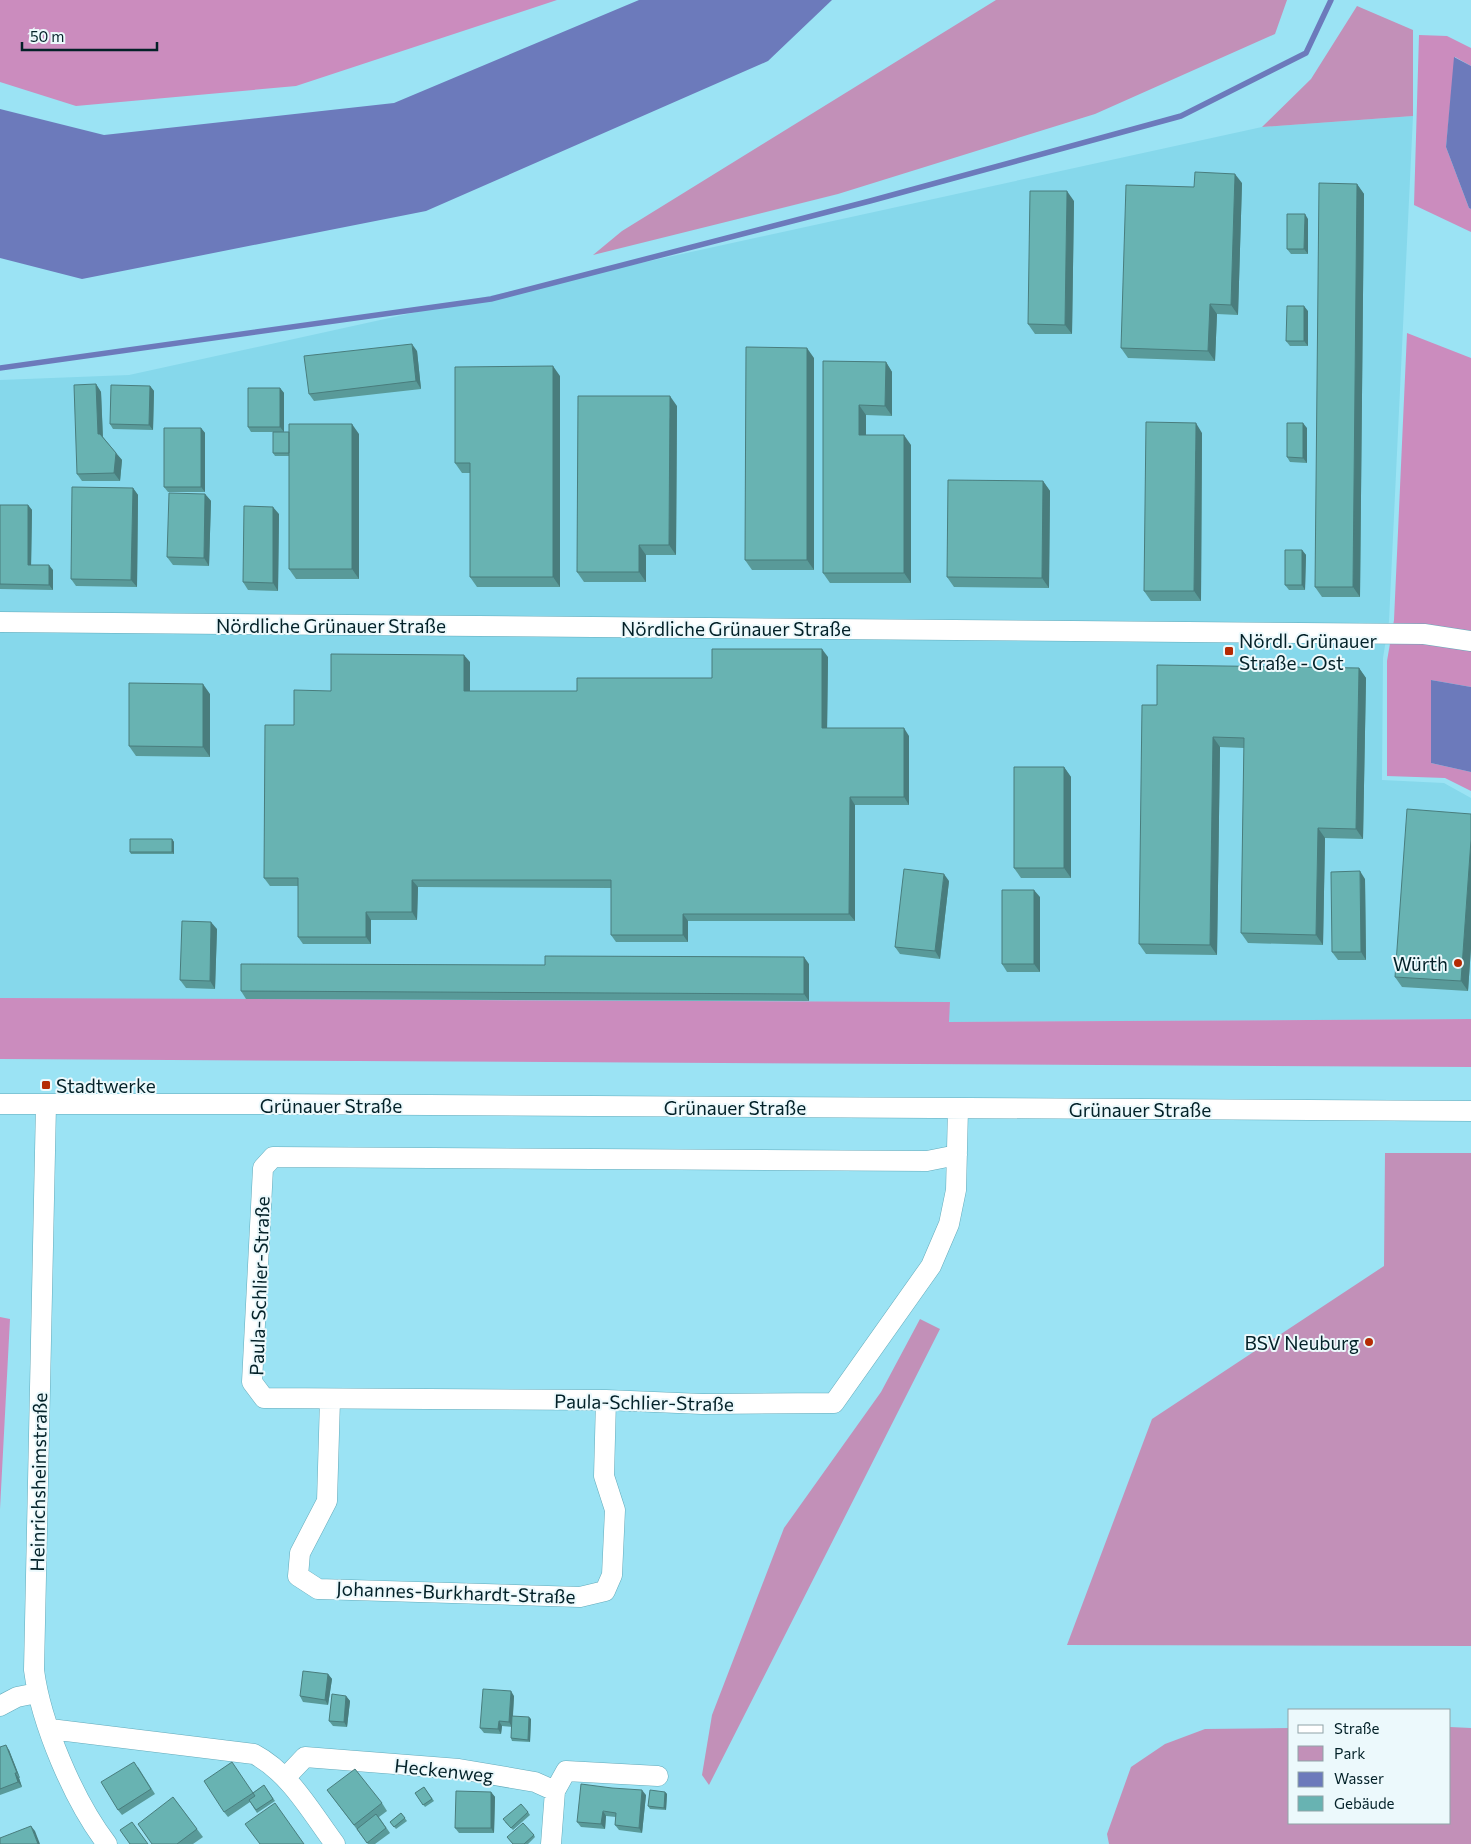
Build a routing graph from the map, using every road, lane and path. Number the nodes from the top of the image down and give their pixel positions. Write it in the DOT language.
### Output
graph roads {
  1 [pos="0,622"];
  2 [pos="1471,641"];
  3 [pos="0,1104"];
  4 [pos="46,1105"];
  5 [pos="958,1108"];
  6 [pos="1471,1111"];
  7 [pos="957,1156"];
  8 [pos="330,1400"];
  9 [pos="606,1400"];
  10 [pos="37,1693"];
  11 [pos="0,1706"];
  12 [pos="50,1729"];
  13 [pos="658,1776"];
  14 [pos="286,1777"];
  15 [pos="555,1791"];
  16 [pos="107,1844"];
  17 [pos="334,1844"];
  18 [pos="551,1844"];
  1 -- 2 [label="street, Nördliche Grünauer Straße"];
  3 -- 4 [label="street, Grünauer Straße"];
  4 -- 5 [label="street, Grünauer Straße"];
  4 -- 10 [label="street, Heinrichsheimstraße"];
  5 -- 6 [label="street, Grünauer Straße"];
  5 -- 7 [label="street, Paula-Schlier-Straße"];
  7 -- 8 [label="street, Paula-Schlier-Straße"];
  7 -- 9 [label="street, Paula-Schlier-Straße"];
  8 -- 9 [label="street, Paula-Schlier-Straße"];
  8 -- 9 [label="street, Johannes-Burkhardt-Straße"];
  10 -- 11 [label="street"];
  10 -- 12 [label="street, Heinrichsheimstraße"];
  12 -- 14 [label="street"];
  12 -- 16 [label="street, Heinrichsheimstraße"];
  13 -- 15 [label="street"];
  14 -- 15 [label="street, Heckenweg"];
  14 -- 17 [label="street"];
  15 -- 18 [label="street"];
}
